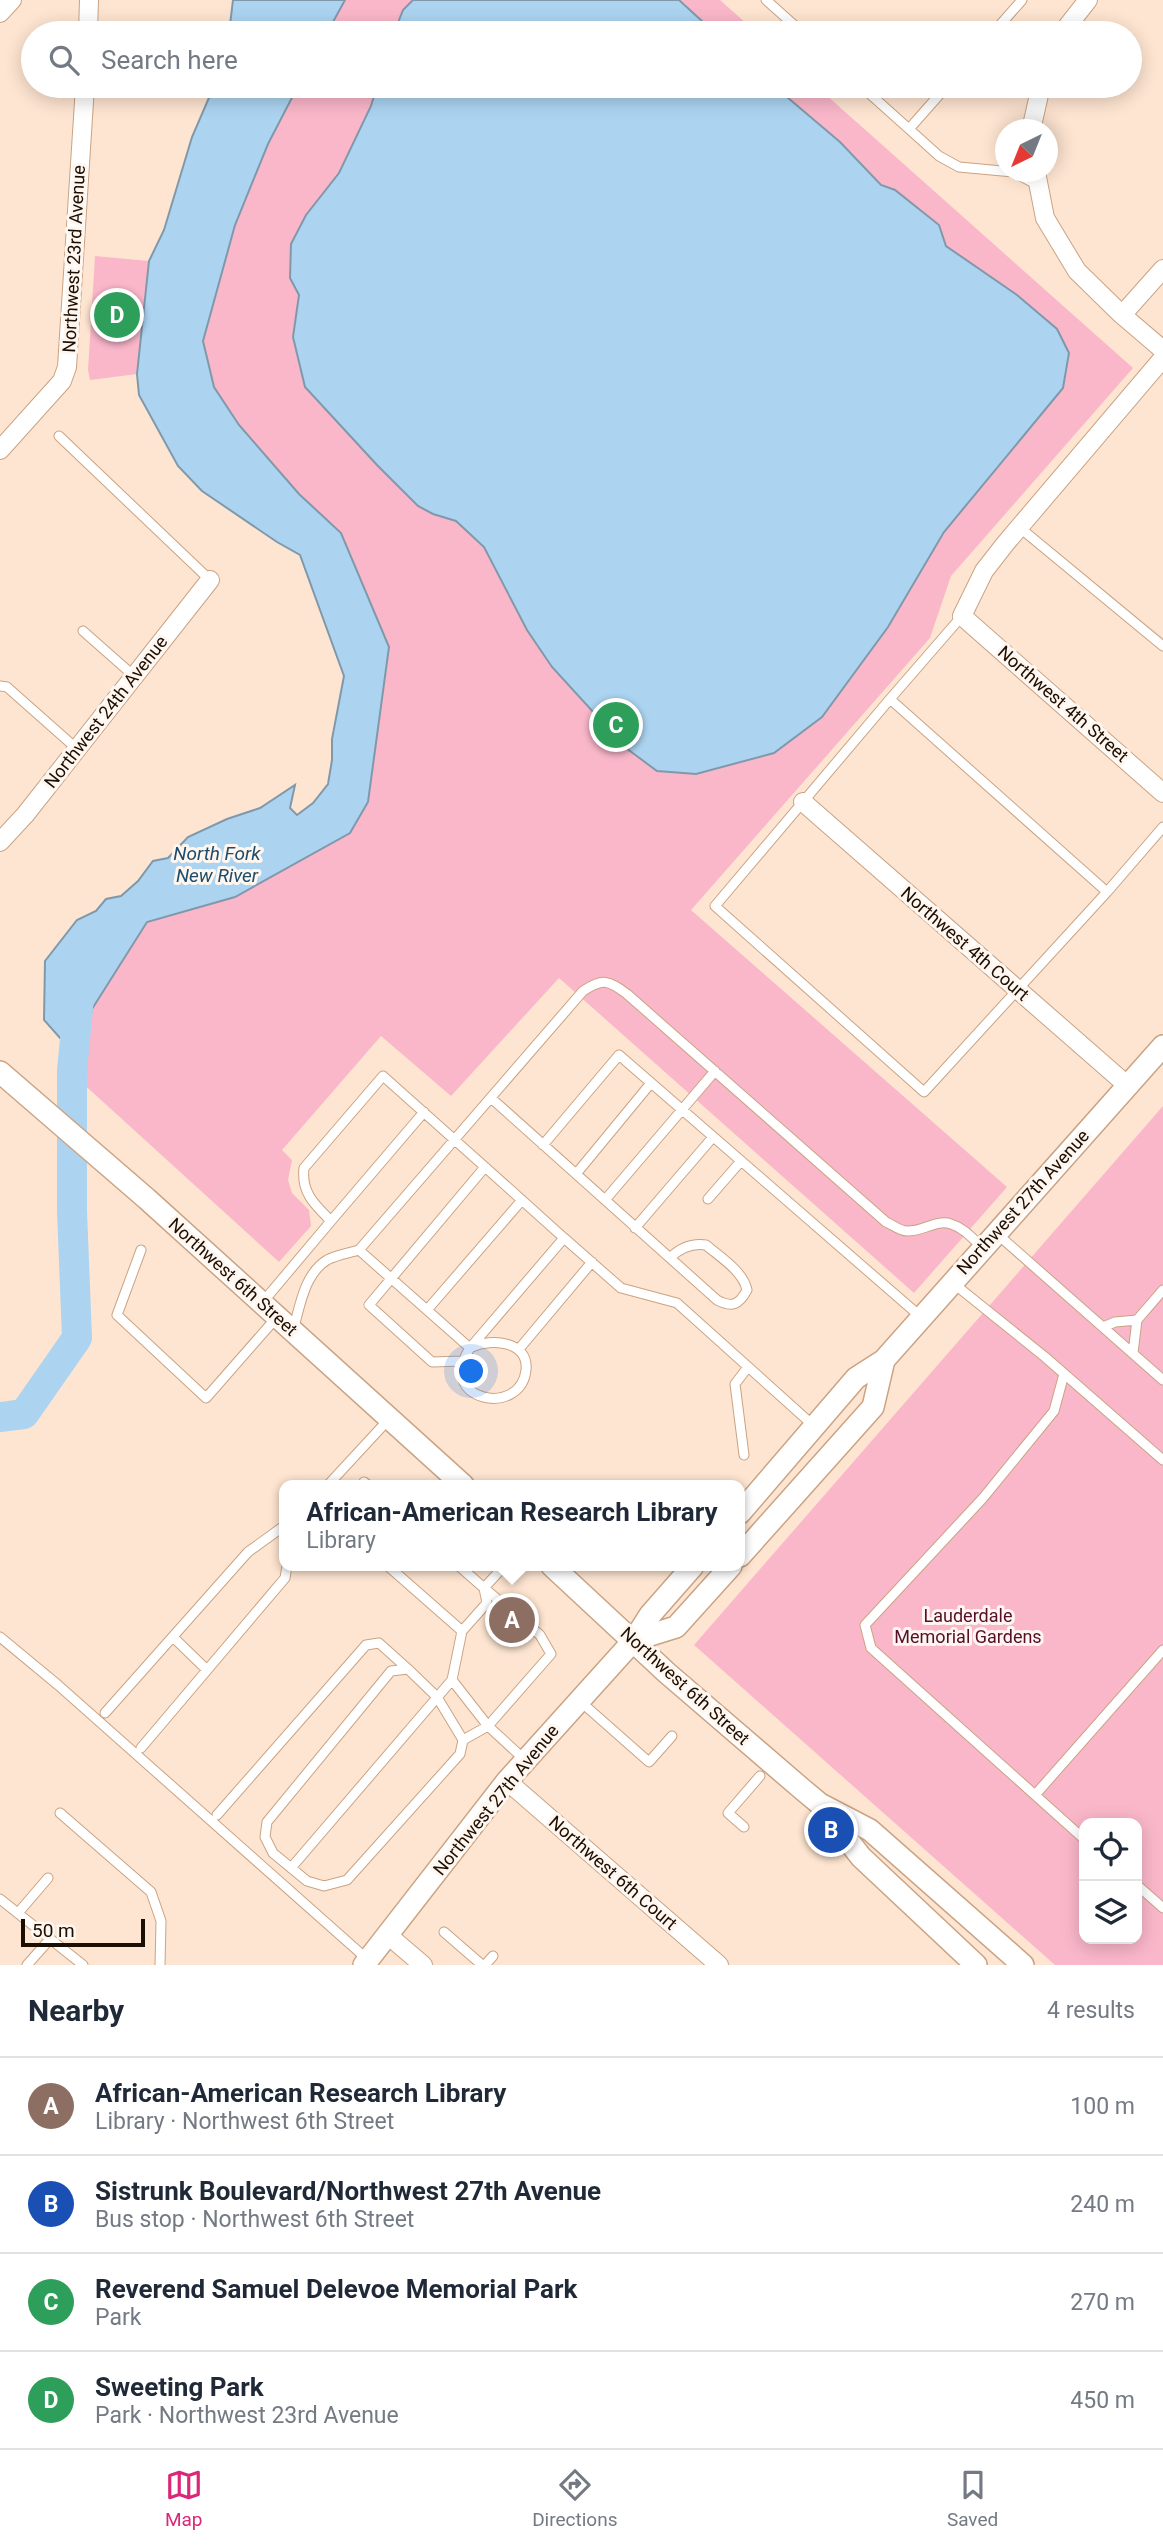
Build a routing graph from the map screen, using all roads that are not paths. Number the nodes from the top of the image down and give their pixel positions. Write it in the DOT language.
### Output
graph roads {
  1 [pos="12,0"];
  2 [pos="89,0"];
  3 [pos="766,0"];
  4 [pos="1022,0"];
  5 [pos="1088,0"];
  6 [pos="0,13"];
  7 [pos="88,21"];
  8 [pos="790,21"];
  9 [pos="1004,21"];
  10 [pos="1071,21"];
  11 [pos="84,98"];
  12 [pos="874,98"];
  13 [pos="936,98"];
  14 [pos="1038,98"];
  15 [pos="1034,119"];
  16 [pos="909,129"];
  17 [pos="995,170"];
  18 [pos="1038,182"];
  19 [pos="1163,268"];
  20 [pos="1122,315"];
  21 [pos="1161,345"];
  22 [pos="0,422"];
  23 [pos="14,434"];
  24 [pos="59,436"];
  25 [pos="0,450"];
  26 [pos="1019,527"];
  27 [pos="210,580"];
  28 [pos="962,616"];
  29 [pos="83,631"];
  30 [pos="1163,646"];
  31 [pos="134,676"];
  32 [pos="0,686"];
  33 [pos="890,699"];
  34 [pos="77,749"];
  35 [pos="1163,793"];
  36 [pos="803,802"];
  37 [pos="1163,827"];
  38 [pos="0,842"];
  39 [pos="1107,892"];
  40 [pos="1017,989"];
  41 [pos="1163,1046"];
  42 [pos="715,1071"];
  43 [pos="5,1077"];
  44 [pos="651,1083"];
  45 [pos="1128,1086"];
  46 [pos="491,1098"];
  47 [pos="680,1109"];
  48 [pos="424,1112"];
  49 [pos="713,1137"];
  50 [pos="454,1140"];
  51 [pos="543,1145"];
  52 [pos="741,1161"];
  53 [pos="485,1167"];
  54 [pos="576,1174"];
  55 [pos="708,1199"];
  56 [pos="522,1200"];
  57 [pos="605,1200"];
  58 [pos="331,1221"];
  59 [pos="635,1228"];
  60 [pos="564,1238"];
  61 [pos="989,1240"];
  62 [pos="141,1250"];
  63 [pos="359,1250"];
  64 [pos="670,1258"];
  65 [pos="592,1262"];
  66 [pos="392,1279"];
  67 [pos="952,1282"];
  68 [pos="1163,1290"];
  69 [pos="427,1310"];
  70 [pos="277,1317"];
  71 [pos="921,1317"];
  72 [pos="1137,1320"];
  73 [pos="1103,1327"];
  74 [pos="470,1348"];
  75 [pos="519,1349"];
  76 [pos="1133,1353"];
  77 [pos="884,1360"];
  78 [pos="462,1361"];
  79 [pos="748,1367"];
  80 [pos="1064,1374"];
  81 [pos="1163,1380"];
  82 [pos="389,1419"];
  83 [pos="815,1427"];
  84 [pos="744,1455"];
  85 [pos="1163,1460"];
  86 [pos="333,1480"];
  87 [pos="457,1480"];
  88 [pos="745,1507"];
  89 [pos="279,1530"];
  90 [pos="745,1550"];
  91 [pos="286,1571"];
  92 [pos="394,1571"];
  93 [pos="465,1571"];
  94 [pos="500,1571"];
  95 [pos="558,1571"];
  96 [pos="689,1571"];
  97 [pos="726,1571"];
  98 [pos="484,1588"];
  99 [pos="462,1631"];
  100 [pos="0,1637"];
  101 [pos="174,1638"];
  102 [pos="634,1640"];
  103 [pos="1163,1650"];
  104 [pos="408,1669"];
  105 [pos="207,1670"];
  106 [pos="452,1680"];
  107 [pos="437,1697"];
  108 [pos="579,1700"];
  109 [pos="105,1713"];
  110 [pos="488,1726"];
  111 [pos="672,1736"];
  112 [pos="463,1740"];
  113 [pos="141,1748"];
  114 [pos="526,1760"];
  115 [pos="760,1776"];
  116 [pos="507,1781"];
  117 [pos="1035,1795"];
  118 [pos="820,1804"];
  119 [pos="60,1813"];
  120 [pos="217,1815"];
  121 [pos="744,1827"];
  122 [pos="1079,1835"];
  123 [pos="291,1868"];
  124 [pos="48,1878"];
  125 [pos="1142,1889"];
  126 [pos="0,1899"];
  127 [pos="1163,1908"];
  128 [pos="18,1913"];
  129 [pos="444,1932"];
  130 [pos="389,1936"];
  131 [pos="50,1939"];
  132 [pos="493,1956"];
  133 [pos="366,1962"];
  134 [pos="27,1965"];
  135 [pos="83,1965"];
  136 [pos="160,1965"];
  137 [pos="423,1965"];
  138 [pos="484,1965"];
  139 [pos="719,1965"];
  140 [pos="976,1965"];
  141 [pos="1023,1965"];
  1 -- 6 [label="street"];
  2 -- 7 [label="street"];
  3 -- 8 [label="lane"];
  4 -- 9 [label="lane"];
  5 -- 10 [label="street"];
  11 -- 23 [label="street, Northwest 23rd Avenue"];
  12 -- 16 [label="lane"];
  13 -- 16 [label="lane"];
  14 -- 15 [label="street"];
  16 -- 17 [label="lane"];
  18 -- 20 [label="street"];
  19 -- 20 [label="street"];
  20 -- 21 [label="street"];
  21 -- 26 [label="street"];
  22 -- 23 [label="street"];
  23 -- 25 [label="street, Northwest 23rd Avenue"];
  24 -- 27 [label="lane"];
  26 -- 28 [label="street"];
  26 -- 30 [label="lane"];
  27 -- 31 [label="street, Northwest 24th Avenue"];
  28 -- 33 [label="lane"];
  28 -- 35 [label="street, Northwest 4th Street"];
  29 -- 31 [label="lane"];
  31 -- 34 [label="street, Northwest 24th Avenue"];
  32 -- 34 [label="lane"];
  33 -- 36 [label="lane"];
  33 -- 39 [label="lane"];
  34 -- 38 [label="street, Northwest 24th Avenue"];
  36 -- 40 [label="street, Northwest 4th Court"];
  36 -- 40 [label="lane"];
  37 -- 39 [label="lane"];
  39 -- 40 [label="lane"];
  40 -- 45 [label="street, Northwest 4th Court"];
  41 -- 45 [label="street, Northwest 27th Avenue"];
  42 -- 46 [label="lane"];
  42 -- 47 [label="lane"];
  42 -- 61 [label="lane"];
  43 -- 70 [label="street, Northwest 6th Street"];
  44 -- 47 [label="lane"];
  44 -- 51 [label="lane"];
  44 -- 54 [label="lane"];
  45 -- 61 [label="street, Northwest 27th Avenue"];
  46 -- 50 [label="lane"];
  46 -- 51 [label="lane"];
  47 -- 49 [label="lane"];
  47 -- 57 [label="lane"];
  48 -- 50 [label="lane"];
  48 -- 58 [label="lane"];
  48 -- 58 [label="lane"];
  49 -- 52 [label="lane"];
  49 -- 59 [label="lane"];
  50 -- 53 [label="lane"];
  50 -- 63 [label="lane"];
  51 -- 54 [label="lane"];
  52 -- 55 [label="lane"];
  52 -- 71 [label="lane"];
  53 -- 56 [label="lane"];
  53 -- 66 [label="lane"];
  54 -- 57 [label="lane"];
  56 -- 60 [label="lane"];
  56 -- 69 [label="lane"];
  57 -- 59 [label="lane"];
  58 -- 70 [label="lane"];
  59 -- 64 [label="lane"];
  60 -- 65 [label="lane"];
  60 -- 74 [label="lane"];
  61 -- 67 [label="street, Northwest 27th Avenue"];
  61 -- 73 [label="lane"];
  62 -- 70 [label="lane"];
  63 -- 66 [label="lane"];
  63 -- 70 [label="lane"];
  64 -- 64 [label="lane"];
  65 -- 75 [label="lane"];
  65 -- 79 [label="lane"];
  66 -- 69 [label="lane"];
  66 -- 78 [label="lane"];
  67 -- 71 [label="street, Northwest 27th Avenue"];
  67 -- 80 [label="lane"];
  68 -- 72 [label="lane"];
  69 -- 74 [label="lane"];
  70 -- 82 [label="street, Northwest 6th Street"];
  71 -- 77 [label="street, Northwest 27th Avenue"];
  72 -- 73 [label="lane"];
  72 -- 76 [label="lane"];
  73 -- 76 [label="lane"];
  74 -- 75 [label="lane"];
  74 -- 78 [label="lane"];
  75 -- 78 [label="lane"];
  76 -- 81 [label="lane"];
  77 -- 83 [label="street, Northwest 27th Avenue"];
  77 -- 90 [label="street, Northwest 27th Avenue"];
  79 -- 83 [label="lane"];
  79 -- 84 [label="lane"];
  80 -- 85 [label="lane"];
  80 -- 117 [label="lane"];
  82 -- 86 [label="lane"];
  82 -- 87 [label="street, Northwest 6th Street"];
  83 -- 88 [label="street, Northwest 27th Avenue"];
  89 -- 101 [label="lane"];
  91 -- 105 [label="lane"];
  92 -- 99 [label="lane"];
  93 -- 98 [label="lane"];
  94 -- 98 [label="lane"];
  95 -- 102 [label="street, Northwest 6th Street"];
  96 -- 102 [label="street, Northwest 27th Avenue"];
  97 -- 102 [label="street"];
  98 -- 99 [label="lane"];
  98 -- 110 [label="lane"];
  99 -- 106 [label="lane"];
  100 -- 133 [label="lane"];
  101 -- 105 [label="lane"];
  101 -- 109 [label="lane"];
  102 -- 108 [label="street, Northwest 27th Avenue"];
  102 -- 118 [label="street, Northwest 6th Street"];
  103 -- 117 [label="lane"];
  104 -- 107 [label="lane"];
  104 -- 120 [label="lane"];
  104 -- 123 [label="lane"];
  105 -- 113 [label="lane"];
  106 -- 107 [label="lane"];
  106 -- 110 [label="lane"];
  107 -- 112 [label="lane"];
  107 -- 123 [label="lane"];
  108 -- 111 [label="lane"];
  108 -- 114 [label="street, Northwest 27th Avenue"];
  110 -- 112 [label="lane"];
  110 -- 114 [label="lane"];
  112 -- 123 [label="lane"];
  114 -- 116 [label="street, Northwest 27th Avenue"];
  115 -- 121 [label="lane"];
  116 -- 130 [label="street, Northwest 27th Avenue"];
  116 -- 139 [label="street, Northwest 6th Court"];
  117 -- 122 [label="lane"];
  118 -- 140 [label="street, Northwest 6th Street"];
  118 -- 141 [label="street, Northwest 6th Street"];
  119 -- 136 [label="lane"];
  124 -- 128 [label="lane"];
  125 -- 127 [label="lane"];
  126 -- 128 [label="lane"];
  128 -- 131 [label="lane"];
  129 -- 138 [label="lane"];
  130 -- 133 [label="street, Northwest 27th Avenue"];
  130 -- 137 [label="street"];
  131 -- 134 [label="lane"];
  131 -- 135 [label="lane"];
  132 -- 138 [label="lane"];
}
